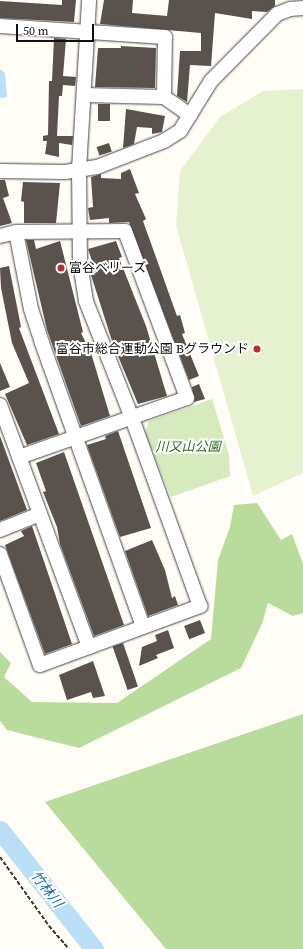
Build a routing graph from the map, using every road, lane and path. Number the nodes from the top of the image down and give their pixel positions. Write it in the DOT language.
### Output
graph roads {
  1 [pos="89,0"];
  2 [pos="303,8"];
  3 [pos="0,26"];
  4 [pos="87,31"];
  5 [pos="84,95"];
  6 [pos="164,97"];
  7 [pos="190,115"];
  8 [pos="79,170"];
  9 [pos="0,171"];
  10 [pos="80,231"];
  11 [pos="16,232"];
  12 [pos="0,236"];
  13 [pos="0,406"];
  14 [pos="132,418"];
  15 [pos="75,437"];
  16 [pos="19,457"];
  17 [pos="40,514"];
  18 [pos="0,530"];
  19 [pos="0,554"];
  20 [pos="143,627"];
  21 [pos="89,647"];
  22 [pos="0,857"];
  23 [pos="69,949"];
  1 -- 4 [label="street"];
  2 -- 7 [label="street"];
  3 -- 4 [label="street"];
  4 -- 5 [label="street"];
  4 -- 6 [label="street"];
  5 -- 6 [label="street"];
  5 -- 8 [label="street"];
  6 -- 7 [label="street"];
  7 -- 8 [label="street"];
  8 -- 9 [label="street"];
  8 -- 10 [label="street"];
  10 -- 11 [label="street"];
  10 -- 14 [label="street"];
  10 -- 14 [label="street"];
  11 -- 12 [label="street"];
  11 -- 15 [label="street"];
  13 -- 16 [label="street"];
  14 -- 15 [label="street"];
  14 -- 20 [label="street"];
  15 -- 16 [label="street"];
  15 -- 20 [label="street"];
  16 -- 17 [label="street"];
  17 -- 18 [label="street"];
  17 -- 21 [label="street"];
  19 -- 21 [label="street"];
  20 -- 21 [label="street"];
  22 -- 23 [label="path"];
}
